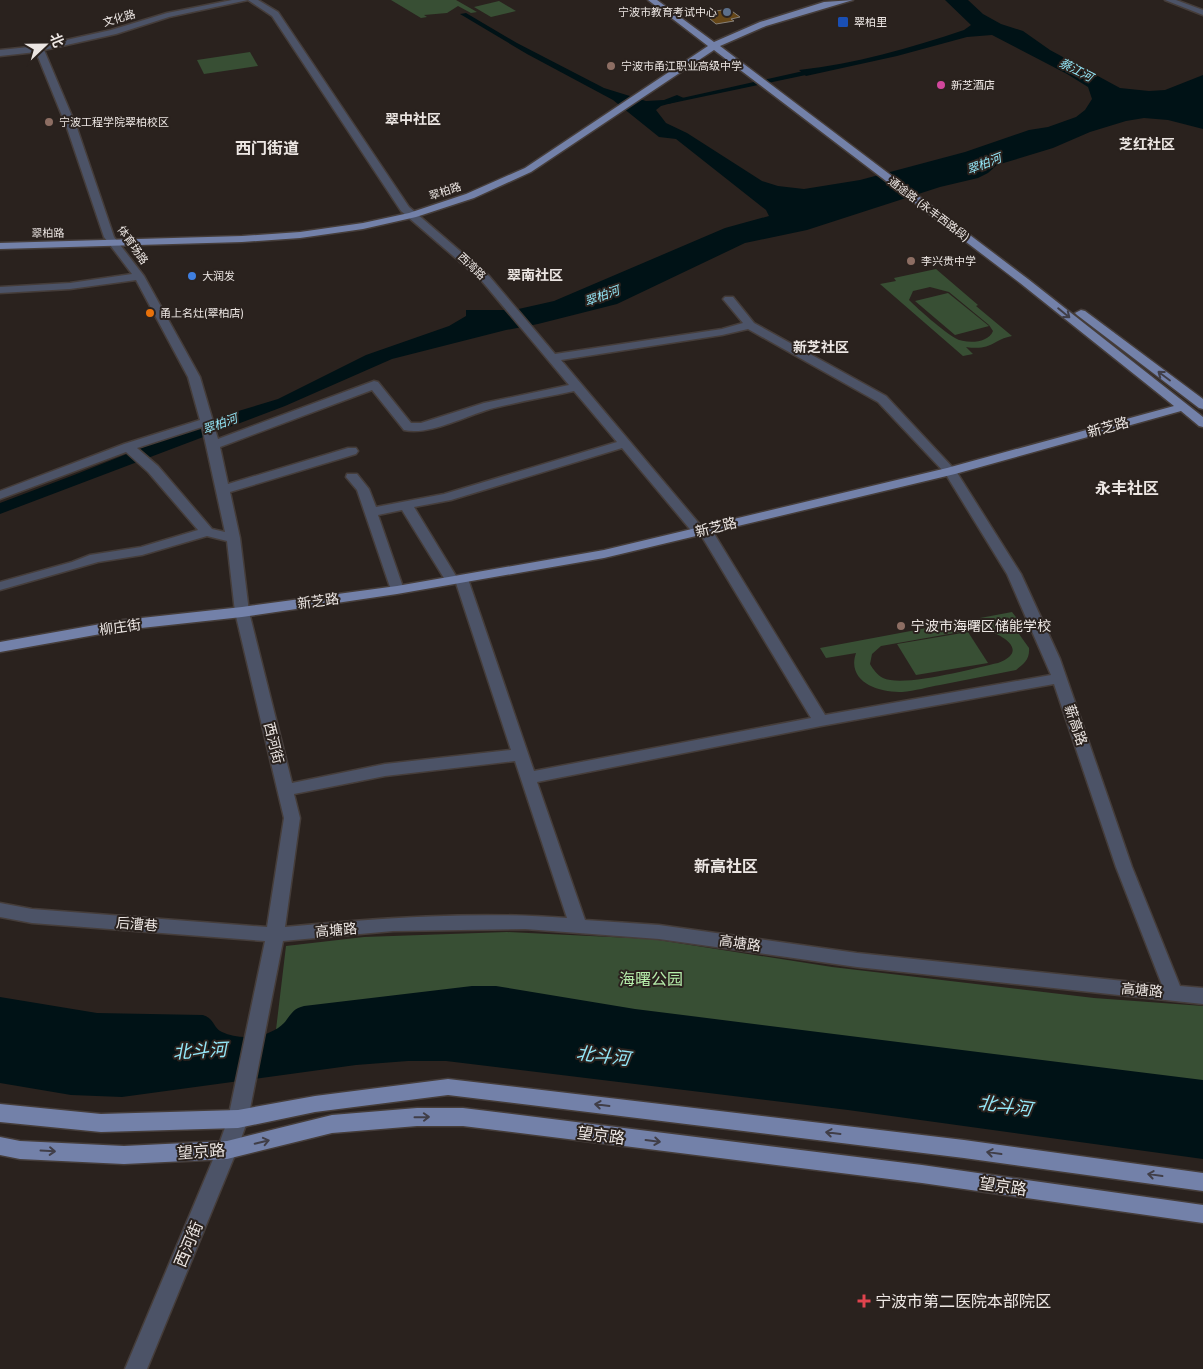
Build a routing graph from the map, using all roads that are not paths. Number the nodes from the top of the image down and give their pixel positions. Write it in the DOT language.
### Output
graph roads {
  1 [pos="244,0"];
  2 [pos="252,0"];
  3 [pos="650,0"];
  4 [pos="829,0"];
  5 [pos="849,0"];
  6 [pos="1169,0"];
  7 [pos="663,3"];
  8 [pos="1203,13"];
  9 [pos="715,41"];
  10 [pos="39,49"];
  11 [pos="0,53"];
  12 [pos="931,205"];
  13 [pos="409,212"];
  14 [pos="0,239"];
  15 [pos="112,240"];
  16 [pos="0,246"];
  17 [pos="139,276"];
  18 [pos="0,290"];
  19 [pos="729,299"];
  20 [pos="750,325"];
  21 [pos="551,358"];
  22 [pos="575,387"];
  23 [pos="1202,400"];
  24 [pos="1182,407"];
  25 [pos="208,421"];
  26 [pos="1203,423"];
  27 [pos="624,444"];
  28 [pos="213,445"];
  29 [pos="131,450"];
  30 [pos="352,451"];
  31 [pos="950,471"];
  32 [pos="352,477"];
  33 [pos="223,490"];
  34 [pos="0,495"];
  35 [pos="406,505"];
  36 [pos="372,512"];
  37 [pos="702,530"];
  38 [pos="207,532"];
  39 [pos="233,538"];
  40 [pos="456,580"];
  41 [pos="0,586"];
  42 [pos="398,590"];
  43 [pos="242,612"];
  44 [pos="0,647"];
  45 [pos="1060,678"];
  46 [pos="821,721"];
  47 [pos="520,755"];
  48 [pos="528,778"];
  49 [pos="286,790"];
  50 [pos="0,910"];
  51 [pos="578,926"];
  52 [pos="275,935"];
  53 [pos="1174,993"];
  54 [pos="1203,996"];
  55 [pos="0,1112"];
  56 [pos="238,1119"];
  57 [pos="0,1146"];
  58 [pos="227,1150"];
  59 [pos="1203,1182"];
  60 [pos="1203,1214"];
  61 [pos="137,1369"];
  1 -- 10 [label="street, 文化路"];
  2 -- 13 [label="street, 西湾路"];
  3 -- 7 [label="main road, 通途路 (永丰西路段)"];
  4 -- 9 [label="main road, 翠柏路"];
  5 -- 9 [label="main road, 翠柏路"];
  6 -- 8 [label="street"];
  7 -- 9 [label="main road, 通途路 (永丰西路段)"];
  9 -- 12 [label="main road, 通途路 (永丰西路段)"];
  9 -- 13 [label="main road, 翠柏路"];
  10 -- 11 [label="street, 文化路"];
  10 -- 15 [label="street, 体育场路"];
  23 -- 12 [label="main road, 通途路 (永丰西路段), one-way"];
  12 -- 24 [label="main road, 通途路 (永丰西路段), one-way"];
  13 -- 15 [label="main road, 翠柏路"];
  13 -- 21 [label="street, 西湾路"];
  14 -- 15 [label="main road, 翠柏路"];
  15 -- 16 [label="main road, 翠柏路"];
  15 -- 17 [label="street, 体育场路"];
  17 -- 18 [label="street"];
  17 -- 25 [label="street, 体育场路"];
  19 -- 20 [label="street"];
  20 -- 21 [label="street"];
  20 -- 31 [label="street, 薪高路"];
  21 -- 22 [label="street, 西湾路"];
  22 -- 27 [label="street, 西湾路"];
  22 -- 28 [label="street"];
  24 -- 26 [label="main road, 通途路 (永丰西路段)"];
  24 -- 31 [label="main road, 新芝路"];
  25 -- 28 [label="street, 体育场路"];
  25 -- 29 [label="street"];
  27 -- 35 [label="street"];
  27 -- 37 [label="street, 西湾路"];
  28 -- 33 [label="street, 西河街"];
  29 -- 34 [label="street"];
  29 -- 38 [label="street"];
  30 -- 33 [label="street"];
  31 -- 37 [label="main road, 新芝路"];
  31 -- 45 [label="street, 薪高路"];
  32 -- 36 [label="street"];
  33 -- 39 [label="street, 西河街"];
  35 -- 36 [label="street"];
  35 -- 40 [label="street"];
  36 -- 42 [label="street"];
  37 -- 40 [label="main road, 新芝路"];
  37 -- 46 [label="street, 西湾路"];
  38 -- 39 [label="street"];
  38 -- 41 [label="street"];
  39 -- 43 [label="street, 西河街"];
  40 -- 42 [label="main road, 新芝路"];
  40 -- 47 [label="street"];
  42 -- 43 [label="main road, 新芝路"];
  43 -- 44 [label="main road, 柳庄街"];
  43 -- 49 [label="street, 西河街"];
  45 -- 46 [label="street"];
  45 -- 53 [label="street, 薪高路"];
  46 -- 48 [label="street"];
  47 -- 48 [label="street"];
  47 -- 49 [label="street"];
  48 -- 51 [label="street"];
  49 -- 52 [label="street, 西河街"];
  50 -- 52 [label="street, 后漕巷"];
  51 -- 52 [label="street, 高塘路"];
  51 -- 53 [label="street, 高塘路"];
  52 -- 56 [label="street, 西河街"];
  53 -- 54 [label="street, 高塘路"];
  55 -- 56 [label="main road, 望京路"];
  56 -- 58 [label="street, 西河街"];
  59 -- 56 [label="main road, 望京路, one-way"];
  57 -- 58 [label="main road, 望京路, one-way"];
  58 -- 60 [label="main road, 望京路, one-way"];
  58 -- 61 [label="street, 西河街"];
}
